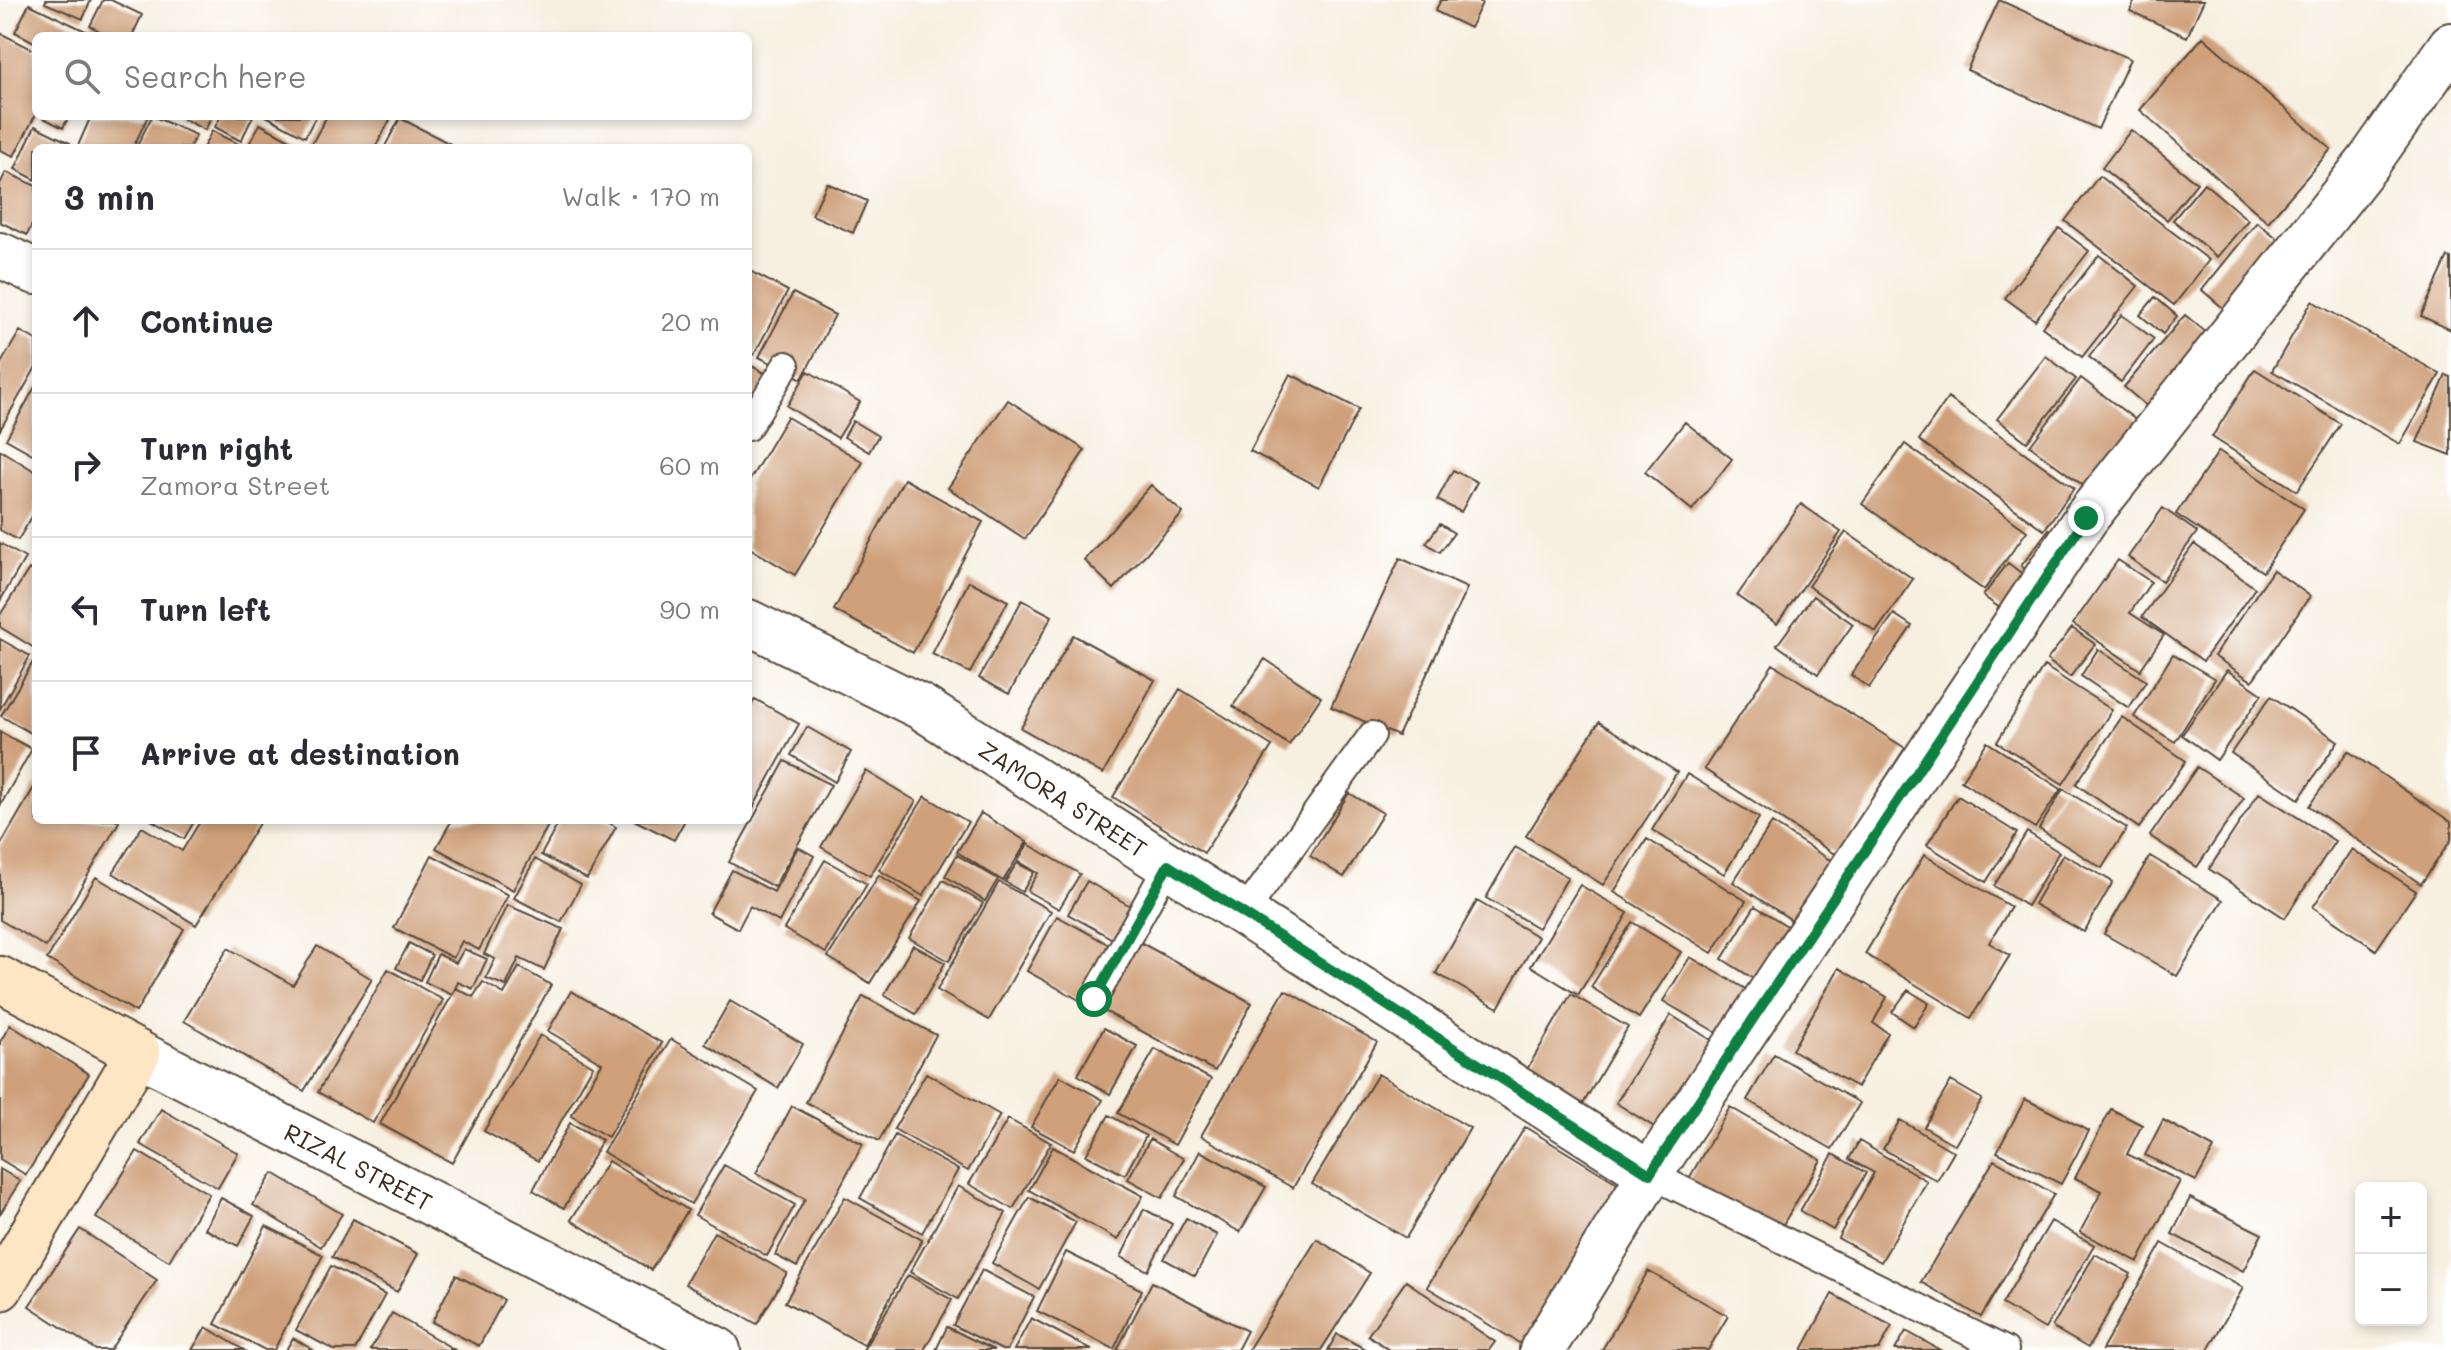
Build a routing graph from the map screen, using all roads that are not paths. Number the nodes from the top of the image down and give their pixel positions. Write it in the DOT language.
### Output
graph roads {
  1 [pos="2443,72"];
  2 [pos="0,255"];
  3 [pos="32,270"];
  4 [pos="786,365"];
  5 [pos="752,420"];
  6 [pos="752,624"];
  7 [pos="1372,735"];
  8 [pos="1168,865"];
  9 [pos="1244,913"];
  10 [pos="0,979"];
  11 [pos="1094,999"];
  12 [pos="138,1053"];
  13 [pos="1650,1174"];
  14 [pos="0,1288"];
  15 [pos="718,1350"];
  16 [pos="1542,1350"];
  17 [pos="2005,1350"];
  1 -- 13 [label="street"];
  2 -- 3 [label="street"];
  4 -- 5 [label="lane"];
  6 -- 8 [label="street, ZAMORA STREET"];
  7 -- 9 [label="lane"];
  8 -- 9 [label="street, ZAMORA STREET"];
  8 -- 11 [label="lane"];
  9 -- 13 [label="street, ZAMORA STREET"];
  10 -- 12 [label="main road, RIZAL STREET"];
  12 -- 14 [label="main road"];
  12 -- 15 [label="street, RIZAL STREET"];
  13 -- 16 [label="street"];
  13 -- 17 [label="lane"];
}
